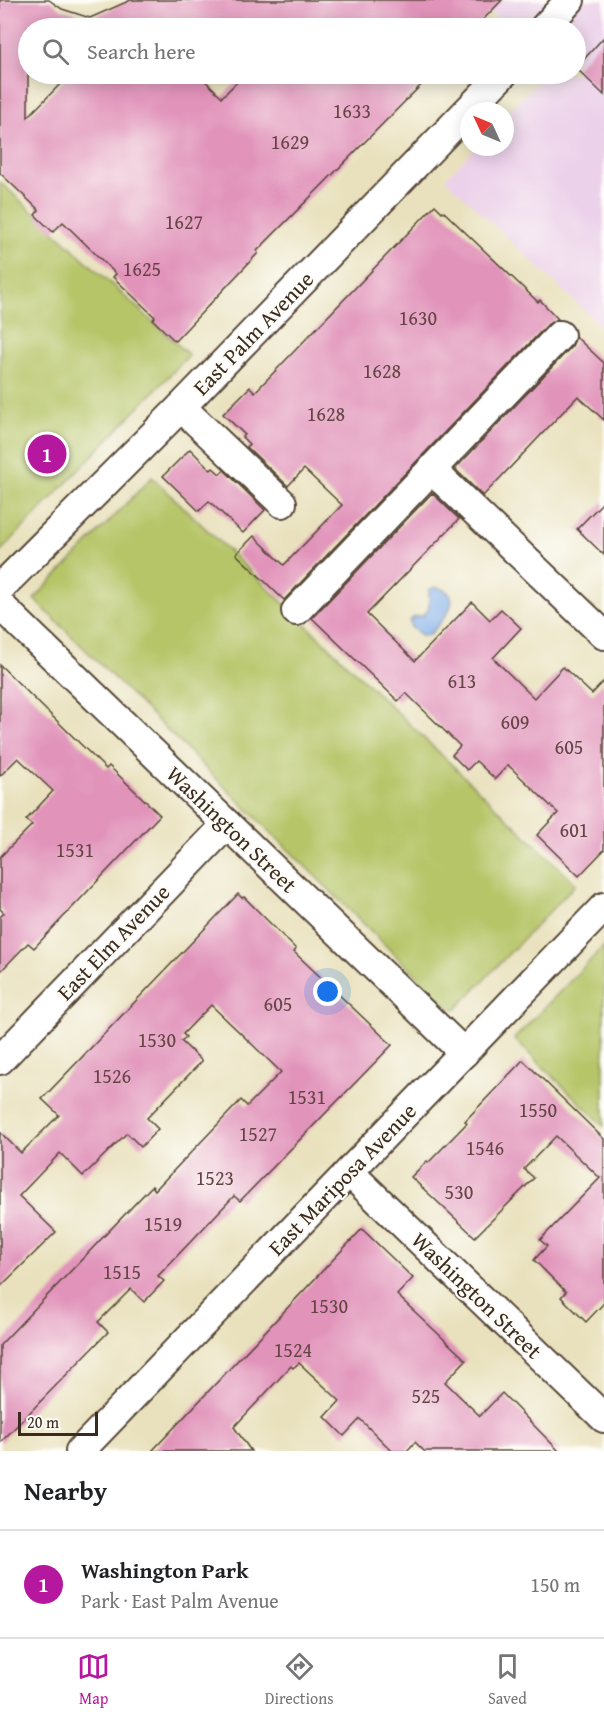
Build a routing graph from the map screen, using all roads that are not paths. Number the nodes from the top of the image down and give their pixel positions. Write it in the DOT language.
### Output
graph roads {
  1 [pos="570,0"];
  2 [pos="553,18"];
  3 [pos="495,84"];
  4 [pos="560,335"];
  5 [pos="181,407"];
  6 [pos="431,469"];
  7 [pos="282,503"];
  8 [pos="0,588"];
  9 [pos="0,605"];
  10 [pos="296,611"];
  11 [pos="604,635"];
  12 [pos="227,824"];
  13 [pos="604,907"];
  14 [pos="464,1053"];
  15 [pos="0,1060"];
  16 [pos="349,1172"];
  17 [pos="604,1418"];
  18 [pos="80,1451"];
  1 -- 2 [label="street"];
  3 -- 5 [label="street, East Palm Avenue"];
  4 -- 6 [label="street"];
  5 -- 7 [label="street"];
  5 -- 8 [label="street, East Palm Avenue"];
  6 -- 10 [label="street"];
  6 -- 11 [label="street"];
  9 -- 12 [label="street, Washington Street"];
  12 -- 14 [label="street, Washington Street"];
  12 -- 15 [label="street, East Elm Avenue"];
  13 -- 14 [label="street, East Mariposa Avenue"];
  14 -- 16 [label="street, East Mariposa Avenue"];
  16 -- 17 [label="street, Washington Street"];
  16 -- 18 [label="street, East Mariposa Avenue"];
}
